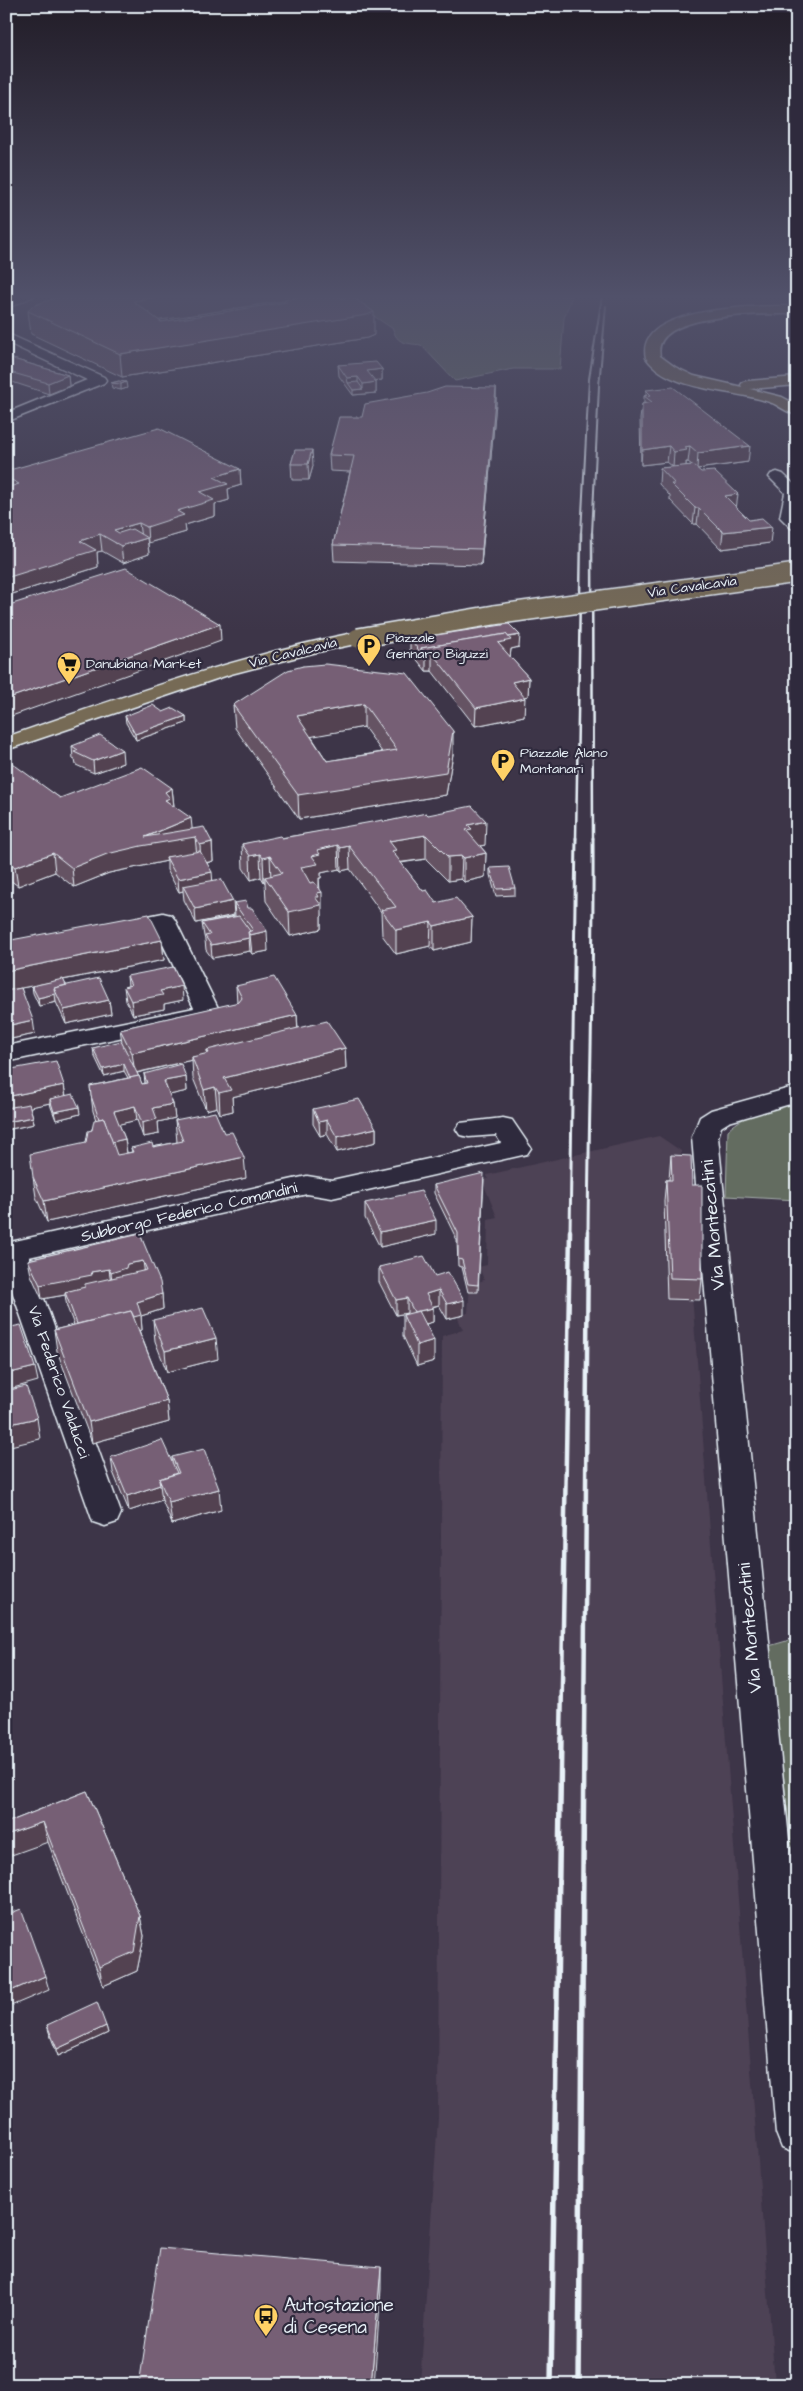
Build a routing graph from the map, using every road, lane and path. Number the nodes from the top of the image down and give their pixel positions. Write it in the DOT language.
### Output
graph roads {
  1 [pos="32,408"];
  2 [pos="6,418"];
  3 [pos="777,477"];
  4 [pos="797,524"];
  5 [pos="797,573"];
  6 [pos="6,744"];
  7 [pos="95,933"];
  8 [pos="6,1054"];
  9 [pos="797,1094"];
  10 [pos="469,1129"];
  11 [pos="10,1253"];
  12 [pos="106,1512"];
  13 [pos="797,2133"];
  1 -- 2 [label="street"];
  3 -- 4 [label="street"];
  5 -- 6 [label="main road, Via Cavalcavia, bridge"];
  7 -- 8 [label="street"];
  9 -- 13 [label="street, Via Montecatini"];
  10 -- 11 [label="street, Subborgo Federico Comandini"];
  11 -- 12 [label="street, Via Federico Valducci"];
}
